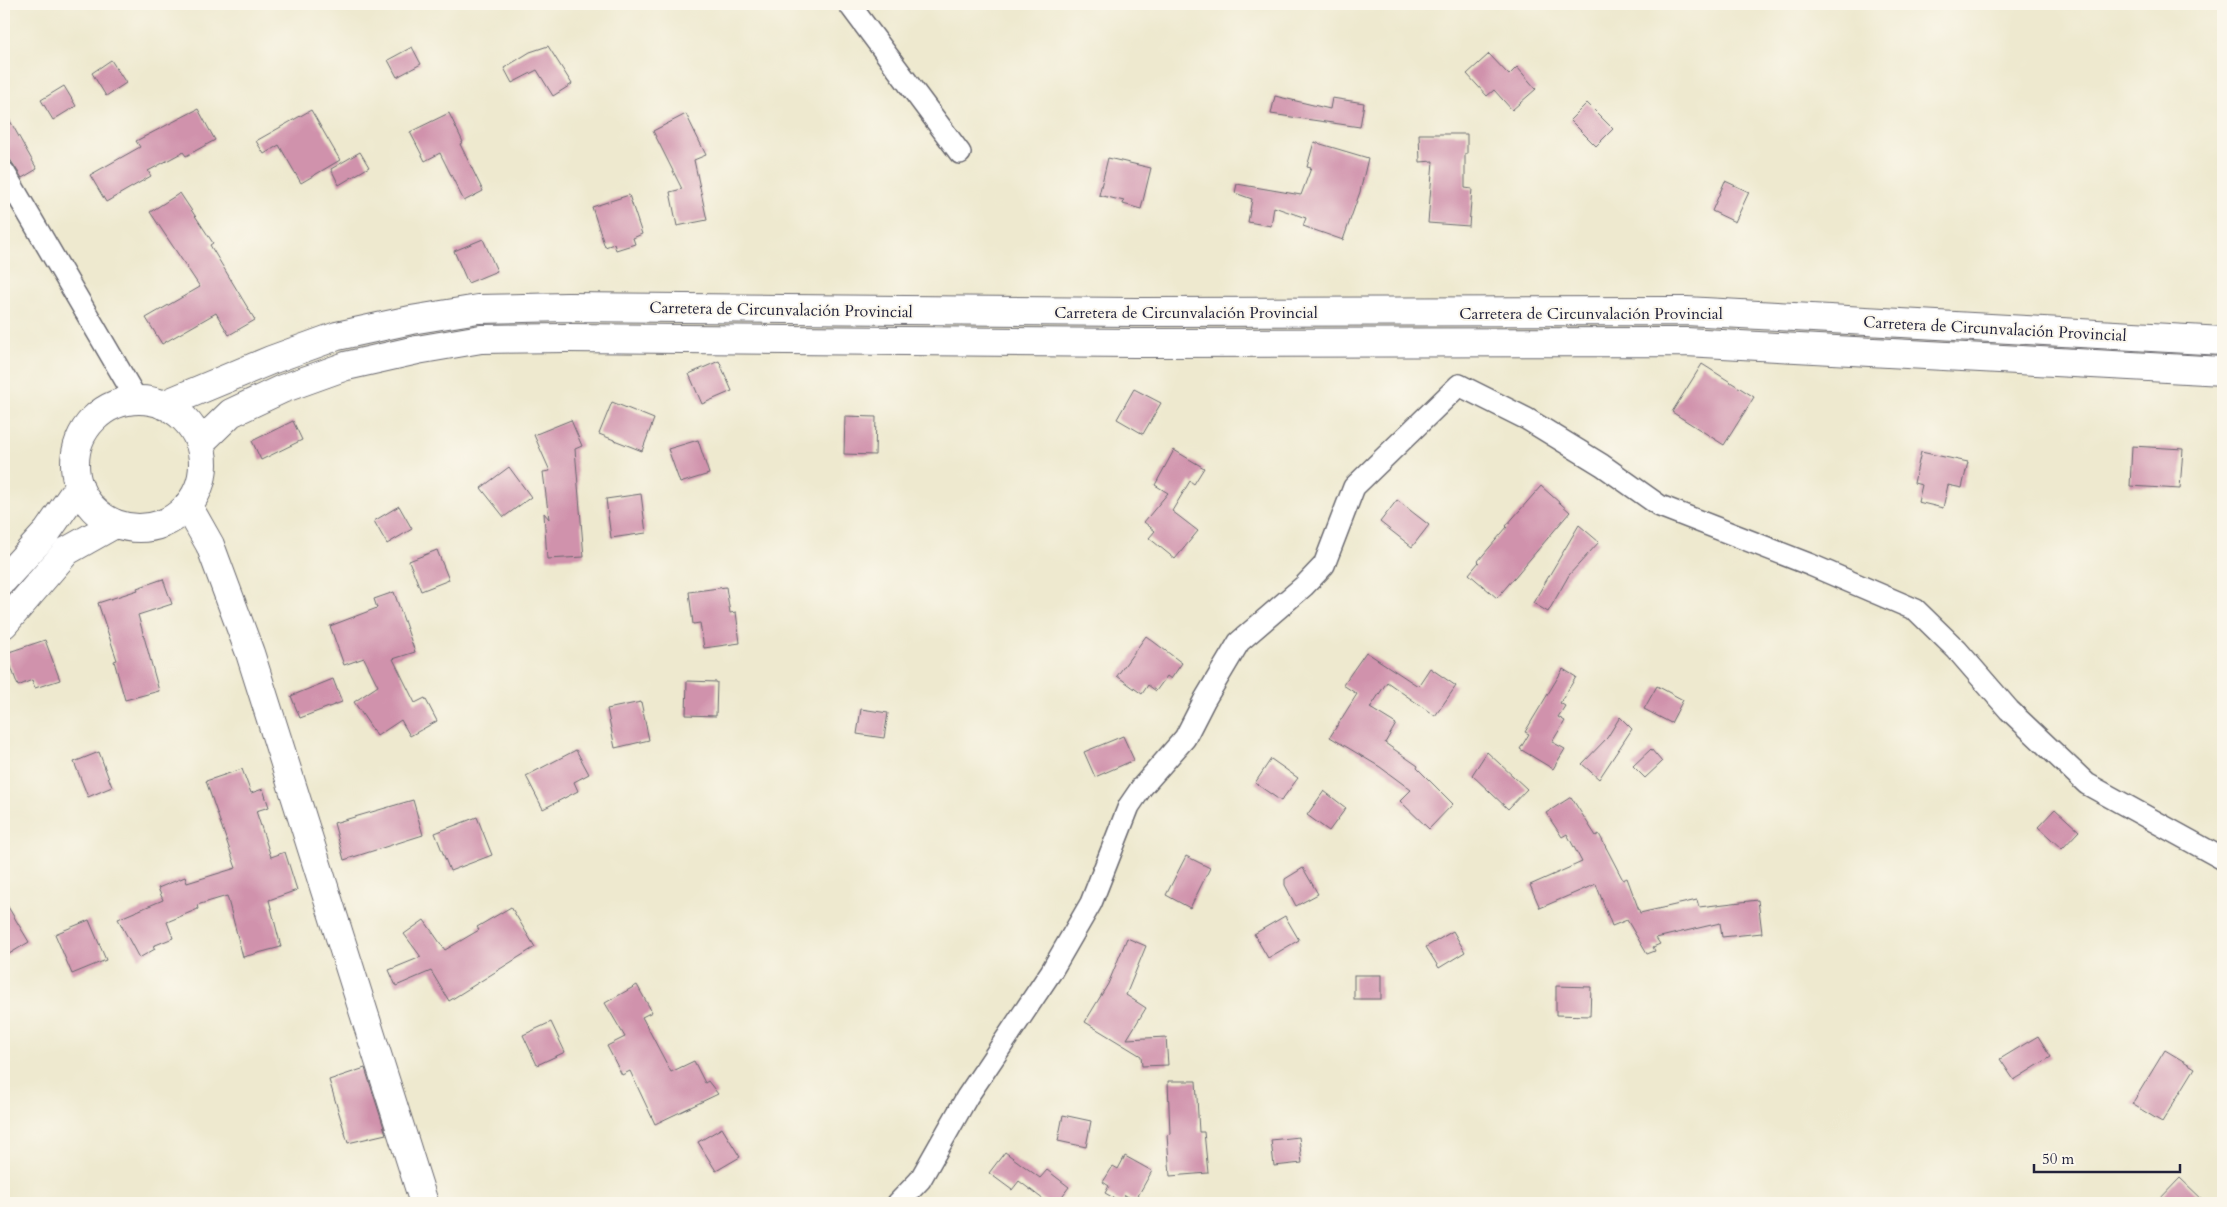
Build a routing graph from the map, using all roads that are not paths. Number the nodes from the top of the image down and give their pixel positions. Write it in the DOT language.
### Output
graph roads {
  1 [pos="849,4"];
  2 [pos="960,153"];
  3 [pos="4,172"];
  4 [pos="2223,341"];
  5 [pos="2223,371"];
  6 [pos="137,400"];
  7 [pos="163,405"];
  8 [pos="200,443"];
  9 [pos="79,486"];
  10 [pos="188,506"];
  11 [pos="115,524"];
  12 [pos="4,579"];
  13 [pos="4,624"];
  14 [pos="2223,859"];
  15 [pos="424,1203"];
  16 [pos="898,1203"];
  1 -- 2 [label="street"];
  3 -- 6 [label="street"];
  4 -- 7 [label="main road, Carretera de Circunvalación Provincial"];
  5 -- 8 [label="main road, Carretera de Circunvalación Provincial"];
  6 -- 7 [label="main road"];
  6 -- 9 [label="main road"];
  7 -- 8 [label="main road"];
  8 -- 10 [label="main road"];
  9 -- 11 [label="main road"];
  9 -- 12 [label="main road"];
  10 -- 11 [label="main road"];
  10 -- 15 [label="main road"];
  11 -- 13 [label="main road"];
  14 -- 16 [label="street"];
}
